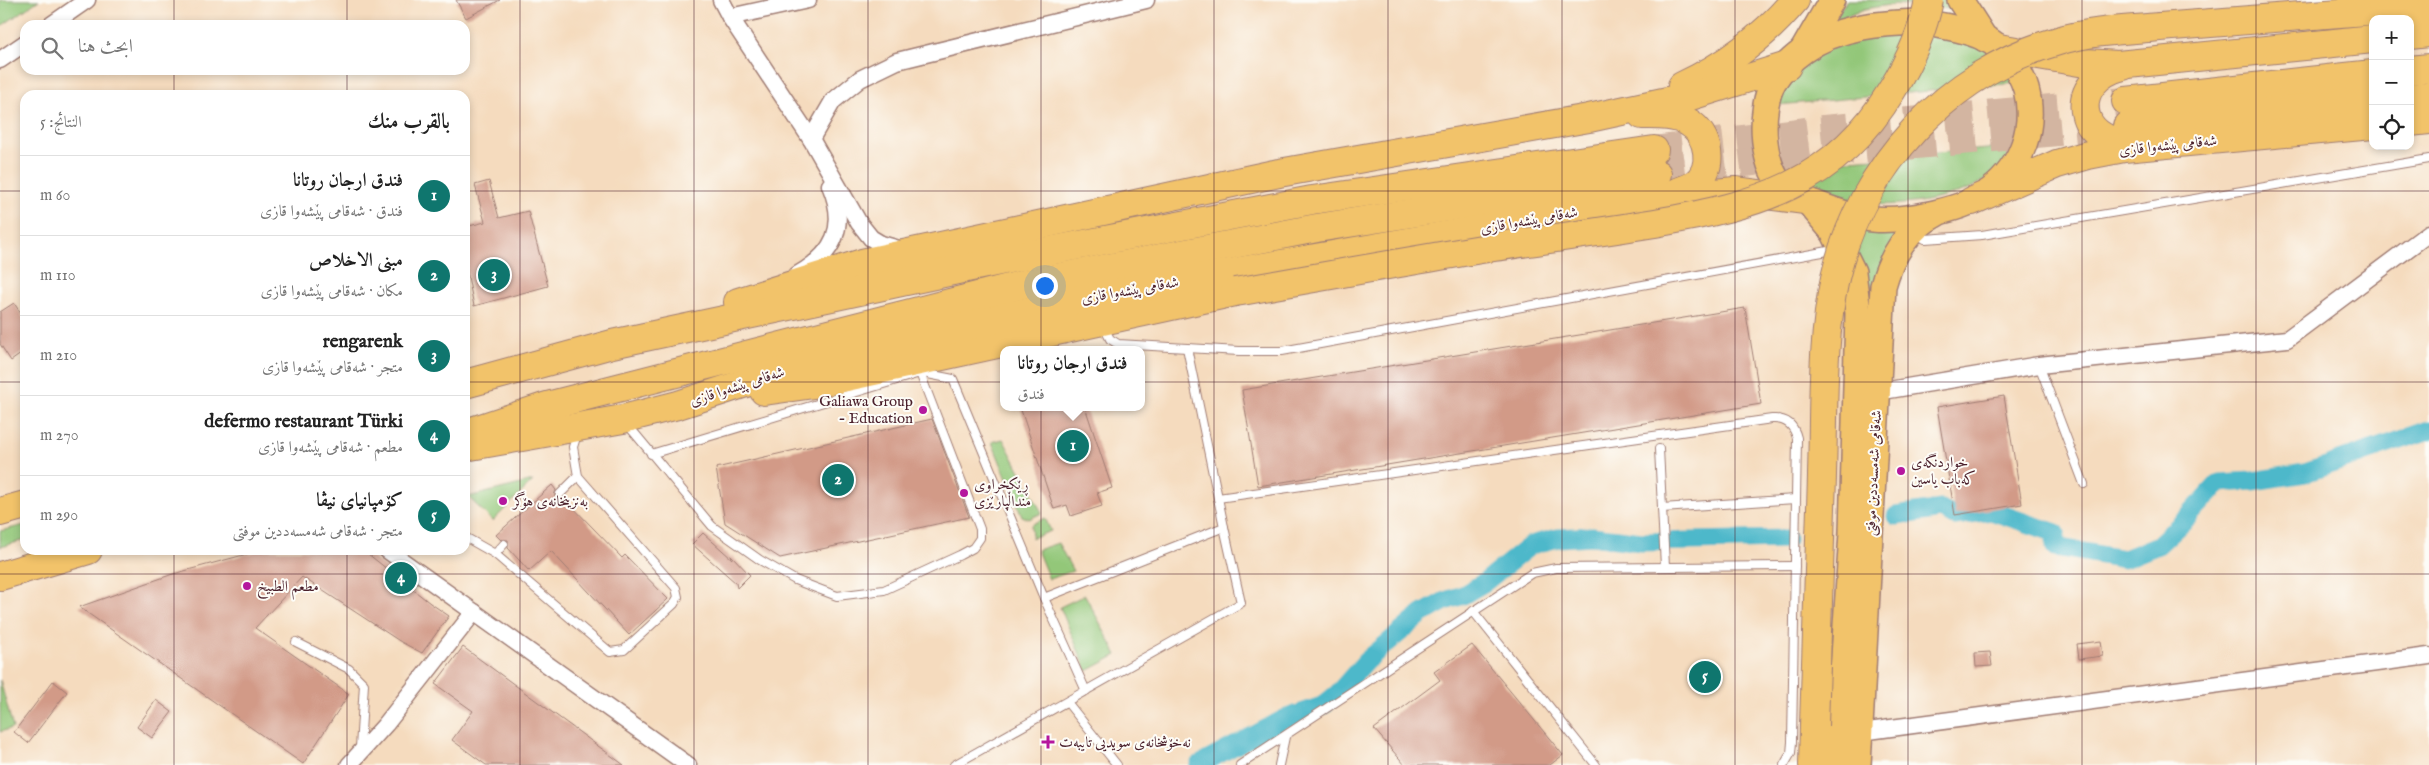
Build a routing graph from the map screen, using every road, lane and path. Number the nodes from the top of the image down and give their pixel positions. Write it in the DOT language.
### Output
graph roads {
  1 [pos="87,0"];
  2 [pos="721,0"];
  3 [pos="808,0"];
  4 [pos="1146,0"];
  5 [pos="1796,0"];
  6 [pos="1832,0"];
  7 [pos="1929,0"];
  8 [pos="1960,0"];
  9 [pos="2429,6"];
  10 [pos="730,17"];
  11 [pos="58,20"];
  12 [pos="2429,33"];
  13 [pos="2414,35"];
  14 [pos="2369,39"];
  15 [pos="1992,43"];
  16 [pos="20,46"];
  17 [pos="1794,59"];
  18 [pos="0,60"];
  19 [pos="2134,63"];
  20 [pos="2429,68"];
  21 [pos="2414,70"];
  22 [pos="2369,75"];
  23 [pos="2429,96"];
  24 [pos="2414,98"];
  25 [pos="2369,102"];
  26 [pos="1589,118"];
  27 [pos="2429,120"];
  28 [pos="2414,122"];
  29 [pos="2369,125"];
  30 [pos="1542,126"];
  31 [pos="811,139"];
  32 [pos="2156,145"];
  33 [pos="2429,160"];
  34 [pos="1656,174"];
  35 [pos="1805,200"];
  36 [pos="1960,205"];
  37 [pos="1913,232"];
  38 [pos="2429,233"];
  39 [pos="1842,249"];
  40 [pos="919,250"];
  41 [pos="774,289"];
  42 [pos="1102,320"];
  43 [pos="612,344"];
  44 [pos="1000,346"];
  45 [pos="1000,346"];
  46 [pos="1188,348"];
  47 [pos="2039,365"];
  48 [pos="910,369"];
  49 [pos="470,383"];
  50 [pos="1877,392"];
  51 [pos="678,405"];
  52 [pos="623,419"];
  53 [pos="584,426"];
  54 [pos="470,431"];
  55 [pos="470,446"];
  56 [pos="1659,449"];
  57 [pos="651,454"];
  58 [pos="578,476"];
  59 [pos="2084,484"];
  60 [pos="560,494"];
  61 [pos="1218,498"];
  62 [pos="1796,499"];
  63 [pos="20,506"];
  64 [pos="1662,508"];
  65 [pos="0,512"];
  66 [pos="1224,527"];
  67 [pos="470,540"];
  68 [pos="504,544"];
  69 [pos="495,554"];
  70 [pos="71,555"];
  71 [pos="394,555"];
  72 [pos="1665,566"];
  73 [pos="1795,566"];
  74 [pos="0,576"];
  75 [pos="1044,598"];
  76 [pos="1472,611"];
  77 [pos="474,612"];
  78 [pos="296,642"];
  79 [pos="2429,656"];
  80 [pos="1086,691"];
  81 [pos="1067,702"];
  82 [pos="1861,732"];
  83 [pos="1285,737"];
  84 [pos="360,751"];
  85 [pos="349,765"];
  86 [pos="688,765"];
  87 [pos="954,765"];
  88 [pos="1117,765"];
  89 [pos="1240,765"];
  90 [pos="1279,765"];
  91 [pos="1596,765"];
  92 [pos="1784,765"];
  93 [pos="1813,765"];
  94 [pos="1837,765"];
  95 [pos="1858,765"];
  1 -- 11 [label="street"];
  2 -- 10 [label="street"];
  3 -- 10 [label="street"];
  4 -- 31 [label="street"];
  5 -- 30 [label="highway"];
  6 -- 17 [label="main road"];
  7 -- 42 [label="highway, bridge"];
  8 -- 15 [label="main road"];
  9 -- 93 [label="highway, bridge"];
  10 -- 31 [label="street"];
  12 -- 13 [label="highway"];
  14 -- 19 [label="highway, شەقامی پێشەوا قازی"];
  15 -- 17 [label="main road, شەقامی پێشەوا قازی"];
  15 -- 19 [label="highway, شەقامی پێشەوا قازی"];
  15 -- 36 [label="main road, شەقامی پێشەوا قازی"];
  16 -- 18 [label="street"];
  17 -- 26 [label="highway, شەقامی پێشەوا قازی"];
  17 -- 35 [label="main road, شەقامی پێشەوا قازی"];
  19 -- 32 [label="highway"];
  20 -- 21 [label="highway"];
  22 -- 25 [label="highway, شەقامی پێشەوا قازی"];
  23 -- 24 [label="highway"];
  26 -- 30 [label="highway, شەقامی پێشەوا قازی"];
  26 -- 34 [label="highway"];
  27 -- 28 [label="highway"];
  29 -- 32 [label="highway, شەقامی پێشەوا قازی"];
  30 -- 40 [label="highway, شەقامی پێشەوا قازی"];
  31 -- 40 [label="street"];
  31 -- 41 [label="street"];
  32 -- 36 [label="highway, شەقامی پێشەوا قازی"];
  33 -- 37 [label="lane"];
  34 -- 35 [label="highway, شەقامی پێشەوا قازی"];
  34 -- 43 [label="highway, شەقامی پێشەوا قازی"];
  34 -- 51 [label="highway, شەقامی پێشەوا قازی"];
  34 -- 54 [label="highway, شەقامی پێشەوا قازی"];
  35 -- 36 [label="main road, شەقامی پێشەوا قازی"];
  35 -- 39 [label="main road, شەقامی شەمسەددین موفتی"];
  36 -- 37 [label="main road, شەقامی شەمسەددین موفتی"];
  37 -- 50 [label="main road, شەقامی شەمسەددین موفتی"];
  38 -- 47 [label="street"];
  39 -- 46 [label="lane"];
  39 -- 94 [label="main road, شەقامی شەمسەددین موفتی"];
  40 -- 41 [label="highway, شەقامی پێشەوا قازی"];
  41 -- 43 [label="highway, شەقامی پێشەوا قازی"];
  42 -- 45 [label="highway"];
  42 -- 46 [label="lane"];
  43 -- 49 [label="highway, شەقامی پێشەوا قازی"];
  44 -- 48 [label="highway"];
  46 -- 61 [label="lane"];
  47 -- 50 [label="street"];
  47 -- 59 [label="lane"];
  48 -- 51 [label="highway"];
  48 -- 57 [label="lane"];
  48 -- 57 [label="lane"];
  48 -- 75 [label="lane"];
  50 -- 82 [label="main road, شەقامی شەمسەددین موفتی"];
  51 -- 52 [label="highway, شەقامی پێشەوا قازی"];
  52 -- 53 [label="highway, شەقامی پێشەوا قازی"];
  52 -- 57 [label="lane"];
  53 -- 55 [label="highway, شەقامی پێشەوا قازی"];
  53 -- 58 [label="lane"];
  56 -- 64 [label="lane"];
  58 -- 60 [label="lane"];
  58 -- 69 [label="lane"];
  61 -- 62 [label="lane"];
  61 -- 66 [label="lane"];
  62 -- 64 [label="lane"];
  62 -- 73 [label="lane"];
  63 -- 65 [label="highway"];
  64 -- 72 [label="lane"];
  66 -- 75 [label="lane"];
  66 -- 80 [label="lane"];
  67 -- 69 [label="lane"];
  68 -- 69 [label="lane"];
  70 -- 74 [label="highway"];
  71 -- 77 [label="street"];
  72 -- 73 [label="lane"];
  72 -- 76 [label="lane"];
  73 -- 92 [label="lane"];
  75 -- 80 [label="lane"];
  76 -- 83 [label="lane"];
  76 -- 91 [label="lane"];
  77 -- 84 [label="street"];
  77 -- 86 [label="street"];
  78 -- 84 [label="lane"];
  79 -- 82 [label="street"];
  80 -- 81 [label="lane"];
  81 -- 87 [label="lane"];
  81 -- 88 [label="lane"];
  82 -- 95 [label="main road, شەقامی شەمسەددین موفتی"];
  83 -- 89 [label="lane"];
  83 -- 90 [label="lane"];
  84 -- 85 [label="street"];
}
